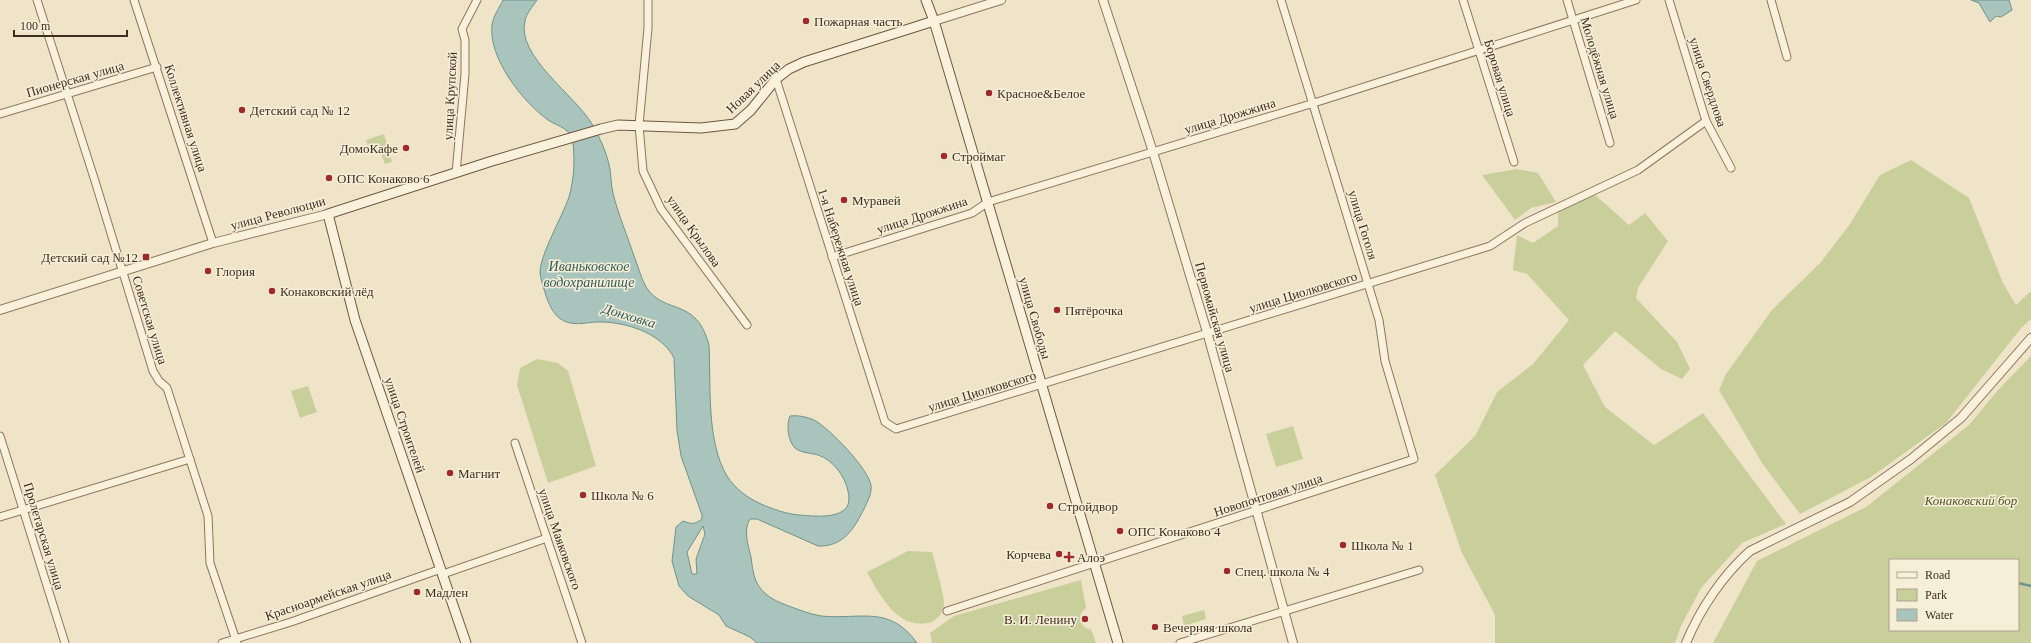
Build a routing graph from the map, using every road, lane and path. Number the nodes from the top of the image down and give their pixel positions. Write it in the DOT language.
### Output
graph roads {
  1 [pos="37,0"];
  2 [pos="134,0"];
  3 [pos="477,0"];
  4 [pos="648,0"];
  5 [pos="926,0"];
  6 [pos="1001,0"];
  7 [pos="1103,0"];
  8 [pos="1281,0"];
  9 [pos="1463,0"];
  10 [pos="1567,0"];
  11 [pos="1636,0"];
  12 [pos="1669,0"];
  13 [pos="1771,0"];
  14 [pos="934,20"];
  15 [pos="1573,21"];
  16 [pos="1480,52"];
  17 [pos="1787,57"];
  18 [pos="157,67"];
  19 [pos="776,79"];
  20 [pos="66,93"];
  21 [pos="1314,103"];
  22 [pos="0,114"];
  23 [pos="1706,121"];
  24 [pos="639,125"];
  25 [pos="563,139"];
  26 [pos="1610,143"];
  27 [pos="1153,152"];
  28 [pos="1514,162"];
  29 [pos="1731,168"];
  30 [pos="456,173"];
  31 [pos="988,202"];
  32 [pos="328,214"];
  33 [pos="213,243"];
  34 [pos="832,257"];
  35 [pos="123,271"];
  36 [pos="1368,285"];
  37 [pos="0,310"];
  38 [pos="747,325"];
  39 [pos="1208,332"];
  40 [pos="2031,338"];
  41 [pos="1042,386"];
  42 [pos="885,422"];
  43 [pos="0,436"];
  44 [pos="515,443"];
  45 [pos="190,459"];
  46 [pos="1414,460"];
  47 [pos="23,510"];
  48 [pos="1258,511"];
  49 [pos="0,517"];
  50 [pos="547,538"];
  51 [pos="1095,565"];
  52 [pos="1419,570"];
  53 [pos="442,572"];
  54 [pos="947,611"];
  55 [pos="1284,612"];
  56 [pos="236,641"];
  57 [pos="65,643"];
  58 [pos="222,643"];
  59 [pos="466,643"];
  60 [pos="582,643"];
  61 [pos="1118,643"];
  62 [pos="1180,643"];
  63 [pos="1293,643"];
  64 [pos="1686,643"];
  1 -- 20 [label="street, Советская улица"];
  2 -- 18 [label="street, Коллективная улица"];
  3 -- 30 [label="street, улица Крупской"];
  4 -- 24 [label="street, улица Крылова"];
  5 -- 14 [label="main road, улица Свободы"];
  6 -- 14 [label="street, Новая улица"];
  7 -- 27 [label="street, Первомайская улица"];
  8 -- 21 [label="street, улица Гоголя"];
  9 -- 16 [label="street, Боровая улица"];
  10 -- 15 [label="street, Молодёжная улица"];
  11 -- 15 [label="street, улица Дрожжина"];
  12 -- 23 [label="street, улица Свердлова"];
  13 -- 17 [label="street"];
  14 -- 19 [label="main road, Новая улица"];
  14 -- 31 [label="main road, улица Свободы"];
  15 -- 16 [label="street, улица Дрожжина"];
  15 -- 26 [label="street, Молодёжная улица"];
  16 -- 21 [label="street, улица Дрожжина"];
  16 -- 28 [label="street, Боровая улица"];
  18 -- 20 [label="street, Пионерская улица"];
  18 -- 33 [label="street, Коллективная улица"];
  19 -- 24 [label="main road, Новая улица"];
  19 -- 34 [label="street, 1-я Набережная улица"];
  20 -- 22 [label="street, Пионерская улица"];
  20 -- 35 [label="street, Советская улица"];
  21 -- 27 [label="street, улица Дрожжина"];
  21 -- 36 [label="street, улица Гоголя"];
  23 -- 29 [label="street, улица Свердлова"];
  23 -- 36 [label="street, улица Циолковского"];
  24 -- 25 [label="main road, Новая улица"];
  24 -- 38 [label="street, улица Крылова"];
  25 -- 30 [label="main road, улица Революции"];
  27 -- 31 [label="street, улица Дрожжина"];
  27 -- 39 [label="street, Первомайская улица"];
  30 -- 32 [label="main road, улица Революции"];
  31 -- 34 [label="street, улица Дрожжина"];
  31 -- 41 [label="main road, улица Свободы"];
  32 -- 33 [label="street, улица Революции"];
  32 -- 53 [label="main road, улица Строителей"];
  33 -- 35 [label="street, улица Революции"];
  34 -- 42 [label="street, 1-я Набережная улица"];
  35 -- 37 [label="street, улица Революции"];
  35 -- 45 [label="street, Советская улица"];
  36 -- 39 [label="street, улица Циолковского"];
  36 -- 46 [label="street, улица Гоголя"];
  39 -- 41 [label="street, улица Циолковского"];
  39 -- 48 [label="street, Первомайская улица"];
  40 -- 64 [label="street"];
  41 -- 42 [label="street, улица Циолковского"];
  41 -- 51 [label="main road, улица Свободы"];
  43 -- 47 [label="street, Пролетарская улица"];
  44 -- 50 [label="street, улица Маяковского"];
  45 -- 47 [label="street"];
  45 -- 56 [label="street, Советская улица"];
  46 -- 48 [label="street, Новопочтовая улица"];
  47 -- 49 [label="street"];
  47 -- 57 [label="street, Пролетарская улица"];
  48 -- 51 [label="street, Новопочтовая улица"];
  48 -- 55 [label="street, Первомайская улица"];
  50 -- 53 [label="street, Красноармейская улица"];
  50 -- 60 [label="street, улица Маяковского"];
  51 -- 54 [label="street, Новопочтовая улица"];
  51 -- 61 [label="main road, улица Свободы"];
  52 -- 55 [label="street"];
  53 -- 56 [label="street, Красноармейская улица"];
  53 -- 59 [label="main road, улица Строителей"];
  55 -- 62 [label="street"];
  55 -- 63 [label="street, Первомайская улица"];
  56 -- 58 [label="street, Красноармейская улица"];
}
